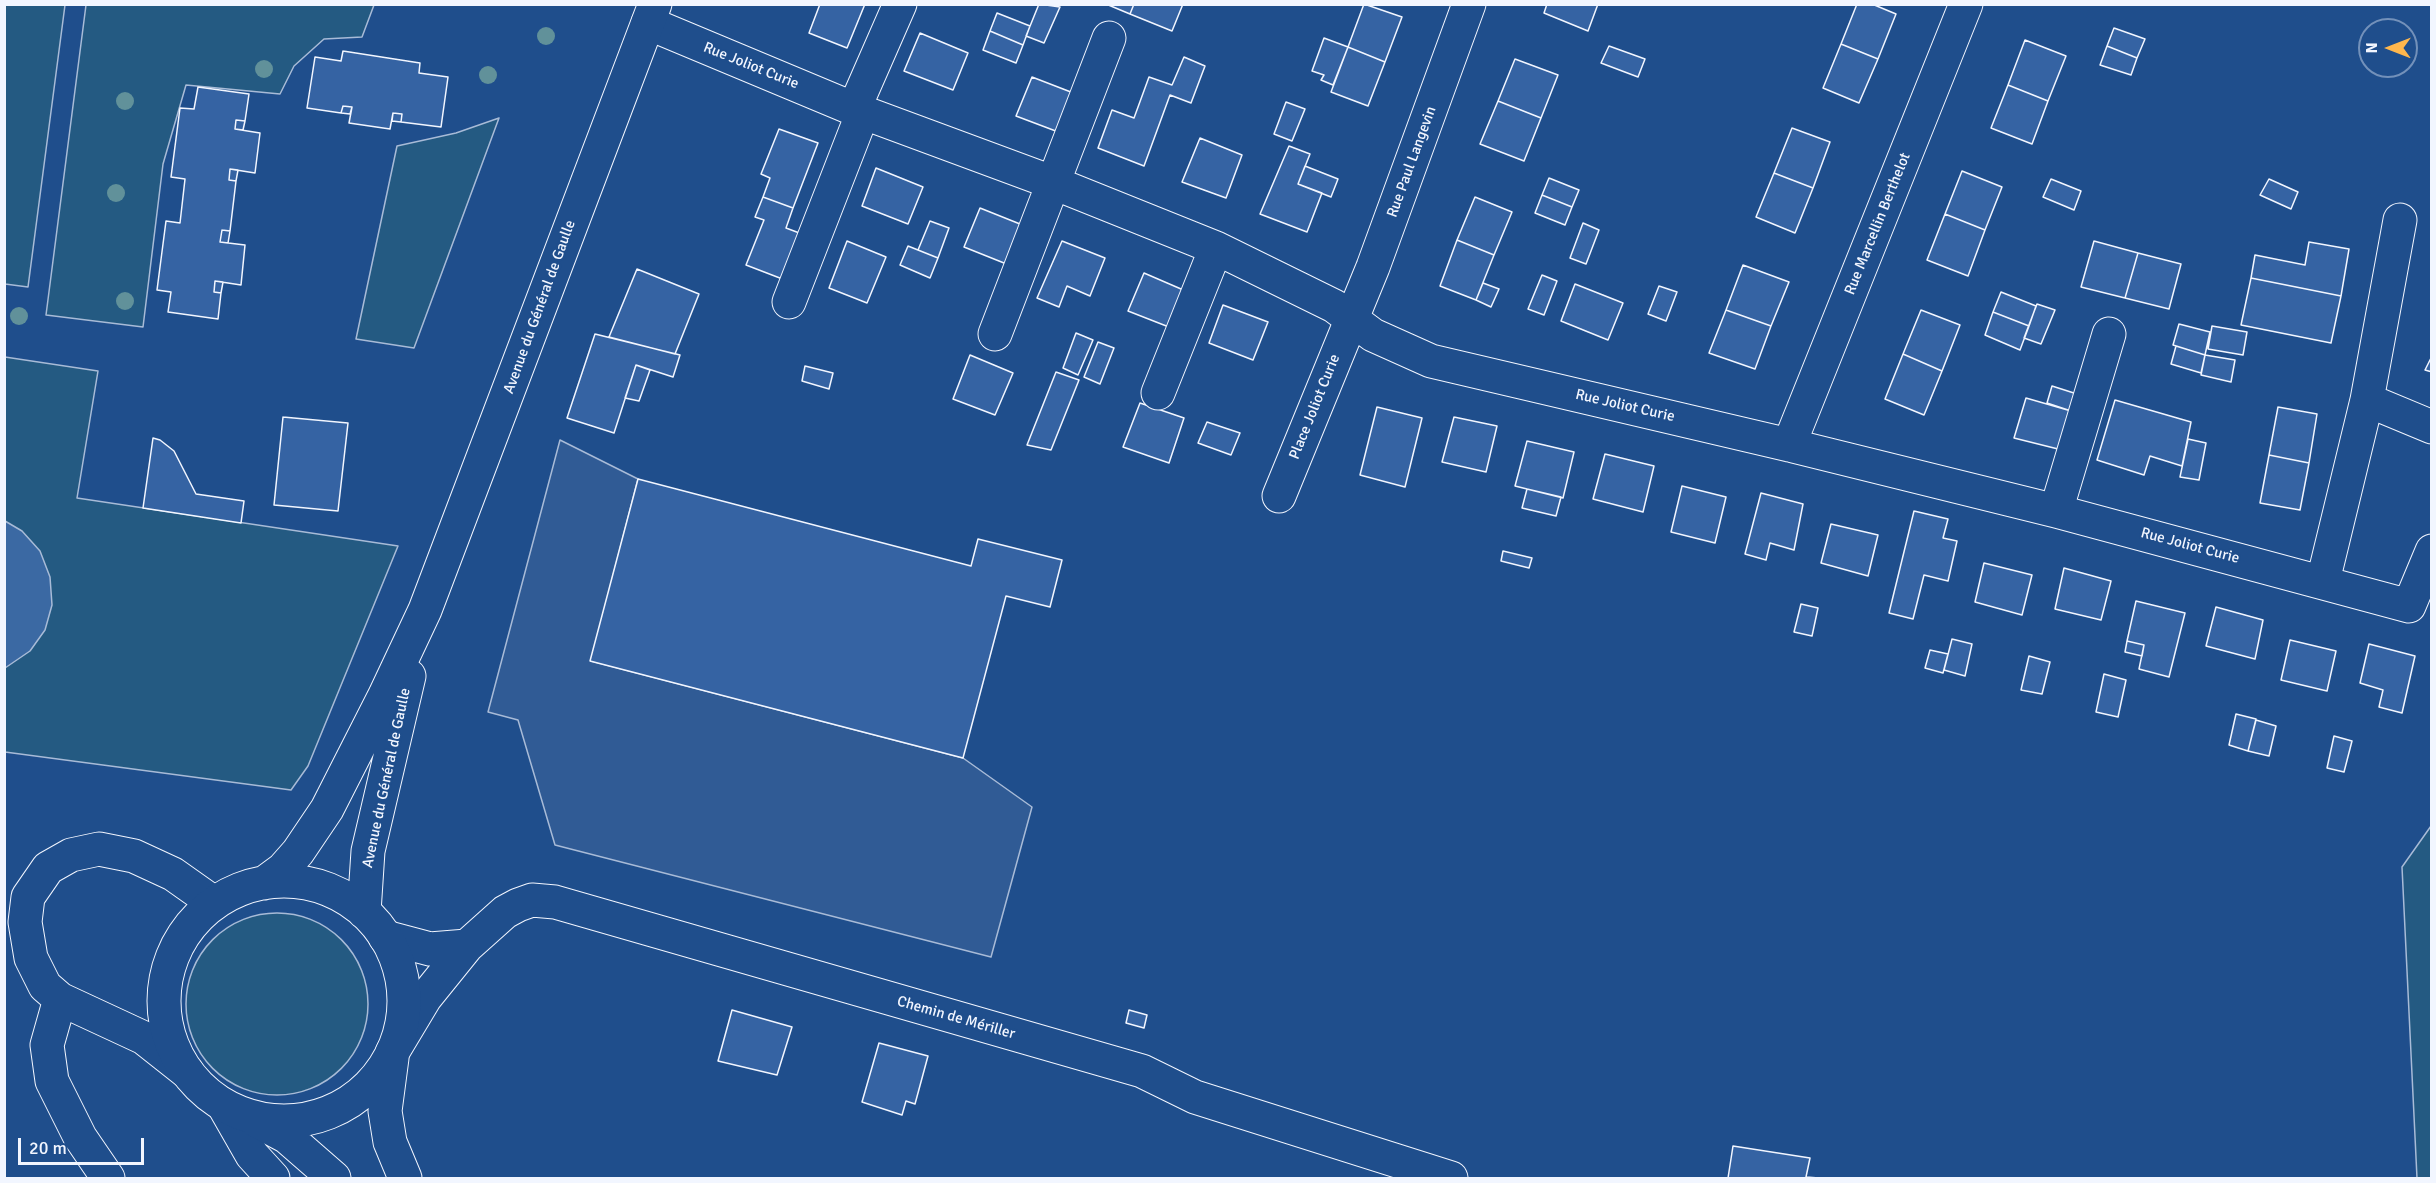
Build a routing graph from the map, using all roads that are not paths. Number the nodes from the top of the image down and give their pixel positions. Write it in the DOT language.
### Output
graph roads {
  1 [pos="900,4"];
  2 [pos="1469,4"];
  3 [pos="1966,4"];
  4 [pos="651,14"];
  5 [pos="1109,38"];
  6 [pos="859,110"];
  7 [pos="1054,183"];
  8 [pos="2400,220"];
  9 [pos="1216,248"];
  10 [pos="789,302"];
  11 [pos="1351,318"];
  12 [pos="995,334"];
  13 [pos="2109,334"];
  14 [pos="1158,393"];
  15 [pos="2367,400"];
  16 [pos="2432,427"];
  17 [pos="1790,444"];
  18 [pos="1280,496"];
  19 [pos="2056,511"];
  20 [pos="2432,551"];
  21 [pos="2323,581"];
  22 [pos="425,610"];
  23 [pos="264,883"];
  24 [pos="214,903"];
  25 [pos="364,912"];
  26 [pos="385,937"];
  27 [pos="466,946"];
  28 [pos="60,999"];
  29 [pos="392,1053"];
  30 [pos="187,1072"];
  31 [pos="236,1111"];
  32 [pos="108,1179"];
  33 [pos="273,1179"];
  34 [pos="334,1179"];
  35 [pos="405,1179"];
  36 [pos="1451,1179"];
  1 -- 6 [label="street"];
  2 -- 11 [label="street, Rue Paul Langevin"];
  3 -- 17 [label="street, Rue Marcellin Berthelot"];
  4 -- 6 [label="street, Rue Joliot Curie"];
  4 -- 22 [label="street, Avenue du Général de Gaulle"];
  5 -- 7 [label="street"];
  6 -- 7 [label="street, Rue Joliot Curie"];
  6 -- 10 [label="street"];
  7 -- 9 [label="street, Rue Joliot Curie"];
  7 -- 12 [label="street"];
  8 -- 15 [label="street"];
  9 -- 11 [label="street, Rue Joliot Curie"];
  9 -- 14 [label="street"];
  11 -- 17 [label="street, Rue Joliot Curie"];
  11 -- 18 [label="street, Place Joliot Curie"];
  13 -- 19 [label="street"];
  15 -- 16 [label="street"];
  15 -- 21 [label="street"];
  17 -- 19 [label="street, Rue Joliot Curie"];
  19 -- 21 [label="street, Rue Joliot Curie"];
  20 -- 21 [label="street, Rue Joliot Curie"];
  22 -- 23 [label="street, Avenue du Général de Gaulle"];
  22 -- 25 [label="street, Avenue du Général de Gaulle"];
  23 -- 24 [label="street, Avenue du Général de Gaulle"];
  23 -- 25 [label="street, Avenue du Général de Gaulle"];
  24 -- 28 [label="street"];
  24 -- 30 [label="street, Avenue du Général de Gaulle"];
  25 -- 26 [label="street, Avenue du Général de Gaulle"];
  26 -- 27 [label="street"];
  26 -- 29 [label="street, Avenue du Général de Gaulle"];
  27 -- 29 [label="street, Chemin de Mériller"];
  27 -- 36 [label="street, Chemin de Mériller"];
  28 -- 30 [label="street"];
  28 -- 32 [label="street"];
  29 -- 31 [label="street, Avenue du Général de Gaulle"];
  29 -- 35 [label="street, Avenue du Général de Gaulle"];
  30 -- 31 [label="street, Avenue du Général de Gaulle"];
  31 -- 33 [label="street"];
  31 -- 34 [label="street, Avenue du Général de Gaulle"];
}
